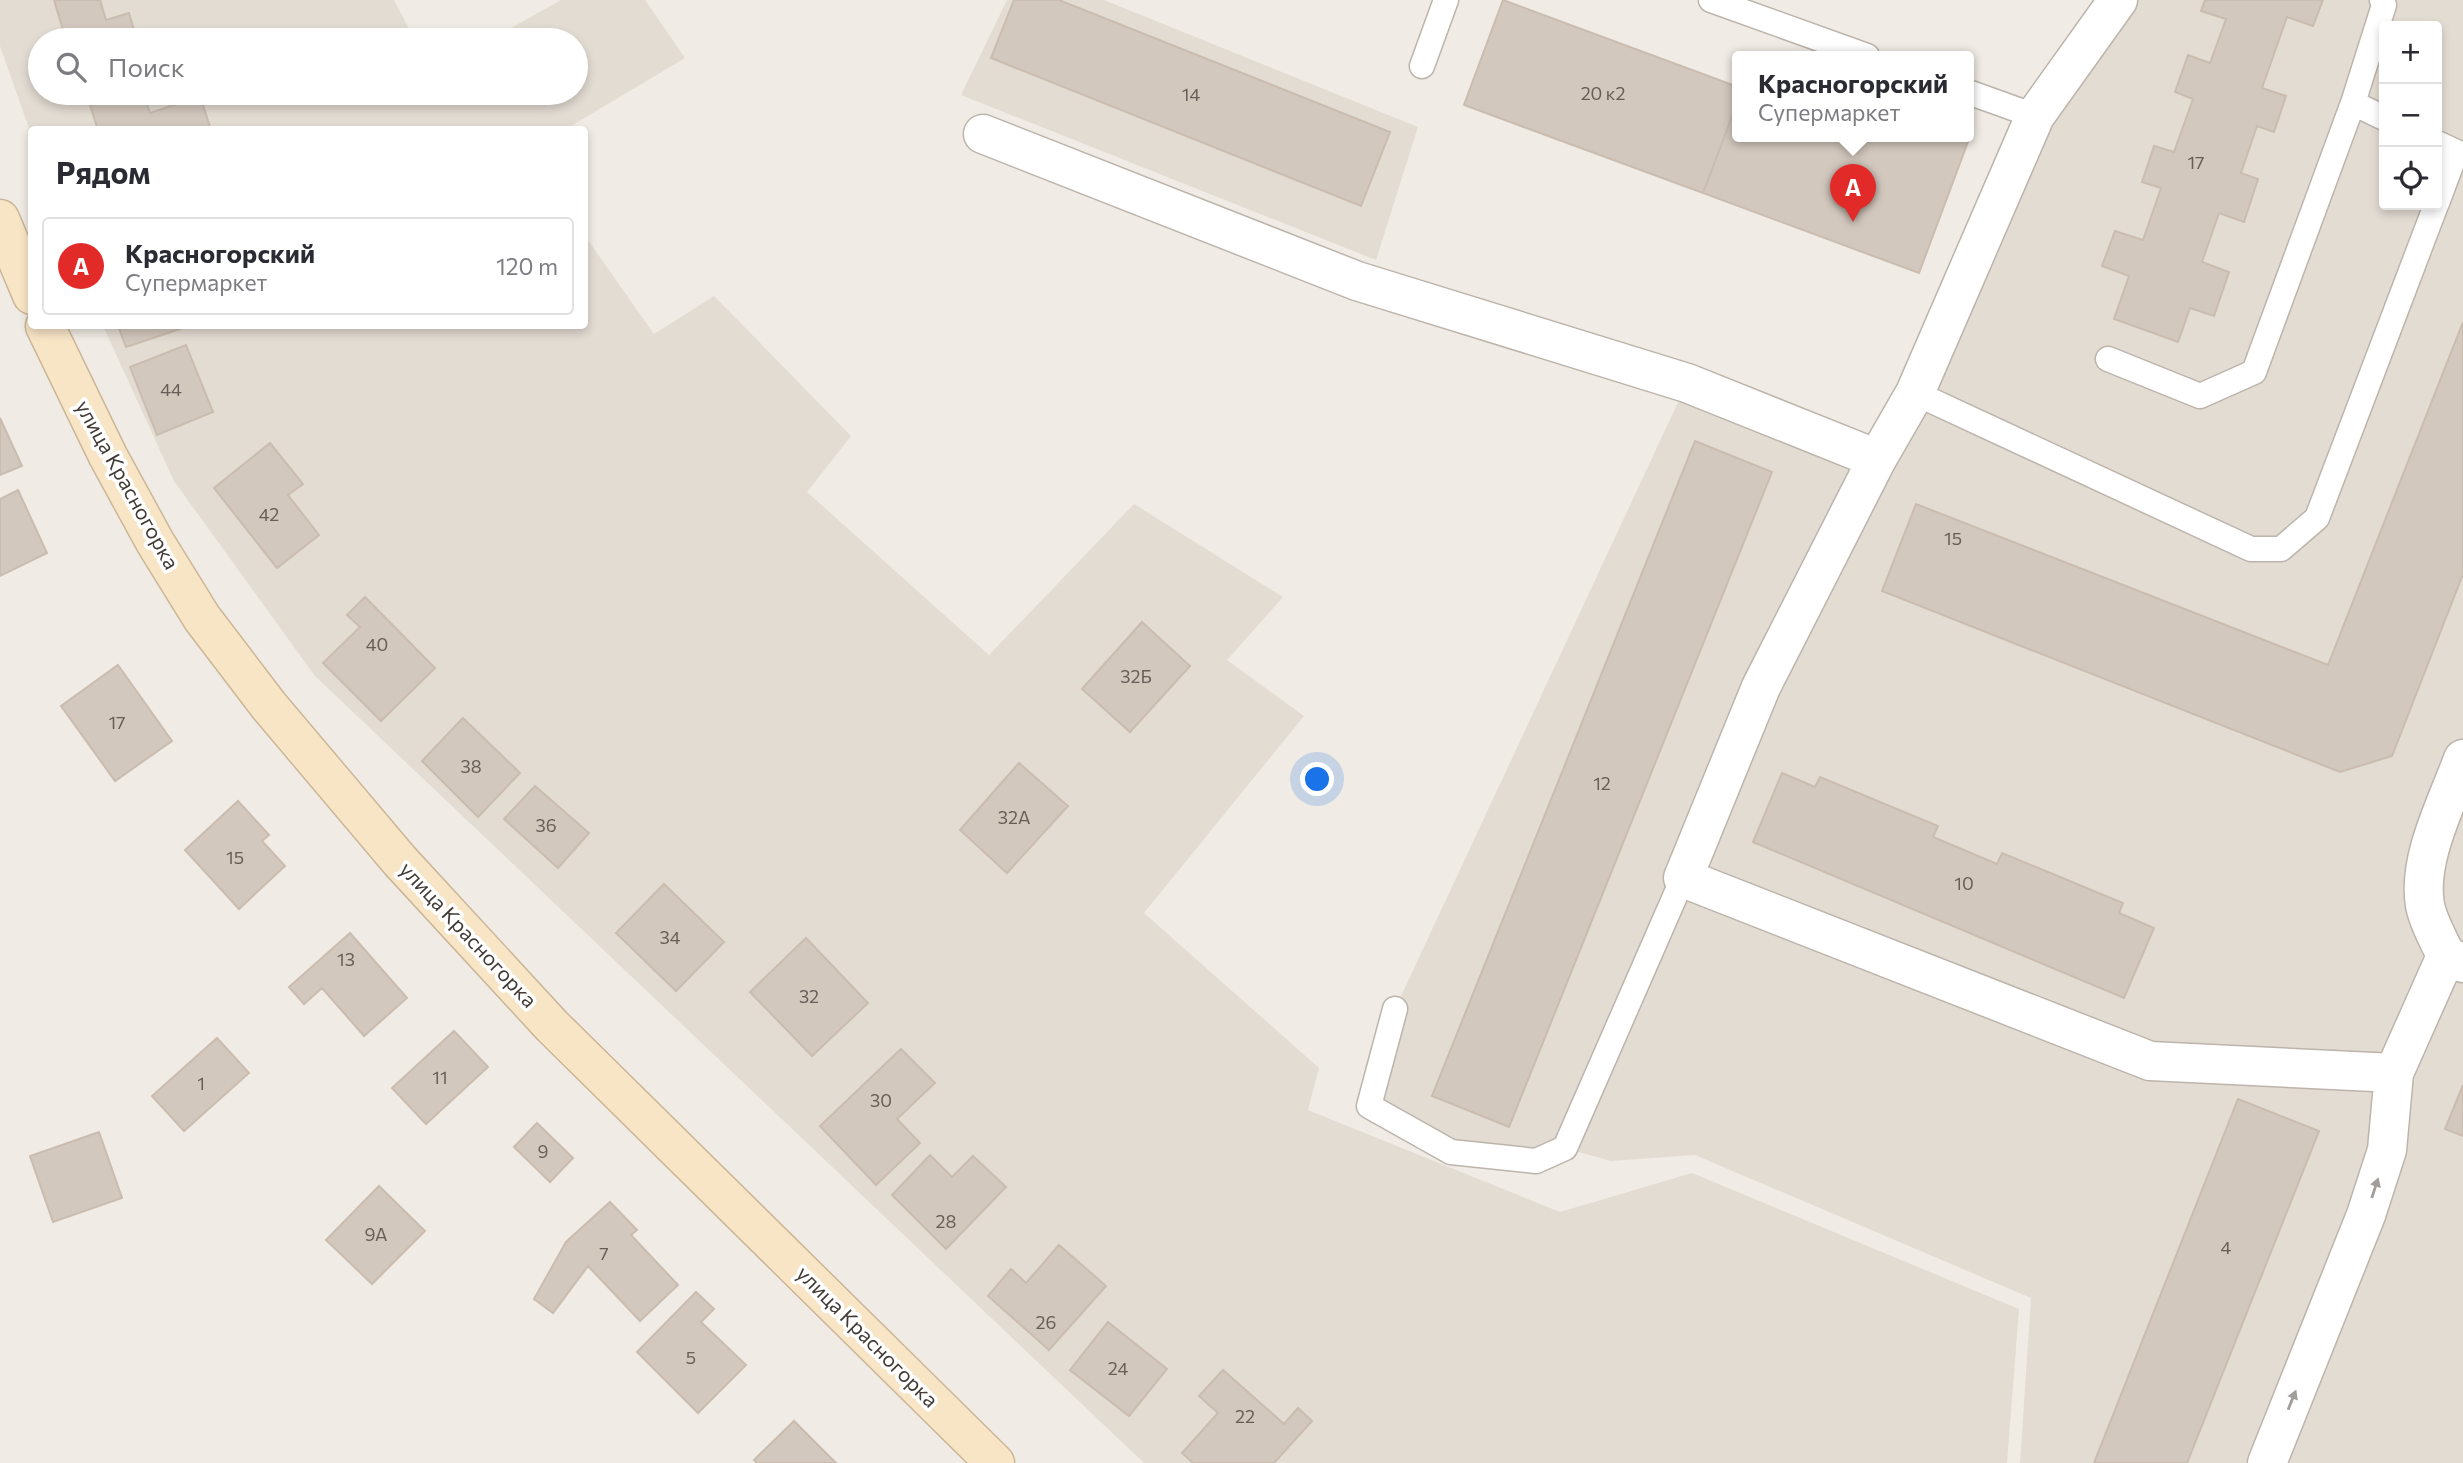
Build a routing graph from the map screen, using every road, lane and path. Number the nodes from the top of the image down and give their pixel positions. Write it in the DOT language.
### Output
graph roads {
  1 [pos="1446,0"];
  2 [pos="1711,0"];
  3 [pos="2118,0"];
  4 [pos="2382,0"];
  5 [pos="1853,51"];
  6 [pos="1422,66"];
  7 [pos="1974,94"];
  8 [pos="2353,103"];
  9 [pos="2035,116"];
  10 [pos="2379,116"];
  11 [pos="982,134"];
  12 [pos="2452,150"];
  13 [pos="2442,184"];
  14 [pos="2434,210"];
  15 [pos="0,219"];
  16 [pos="28,286"];
  17 [pos="46,329"];
  18 [pos="2108,359"];
  19 [pos="1915,393"];
  20 [pos="1877,459"];
  21 [pos="2463,759"];
  22 [pos="1683,878"];
  23 [pos="2454,959"];
  24 [pos="1395,1009"];
  25 [pos="2394,1073"];
  26 [pos="995,1463"];
  27 [pos="2267,1463"];
  1 -- 6 [label="lane"];
  2 -- 5 [label="lane"];
  3 -- 9 [label="street"];
  4 -- 8 [label="lane"];
  7 -- 9 [label="lane"];
  8 -- 10 [label="lane"];
  8 -- 18 [label="lane"];
  9 -- 19 [label="street"];
  11 -- 20 [label="street"];
  12 -- 13 [label="lane"];
  14 -- 19 [label="lane"];
  15 -- 16 [label="main road"];
  17 -- 26 [label="main road, улица Красногорка"];
  19 -- 20 [label="street"];
  20 -- 22 [label="street"];
  21 -- 23 [label="street"];
  22 -- 24 [label="lane"];
  22 -- 25 [label="street"];
  23 -- 25 [label="street"];
  27 -- 25 [label="street, one-way"];
}
